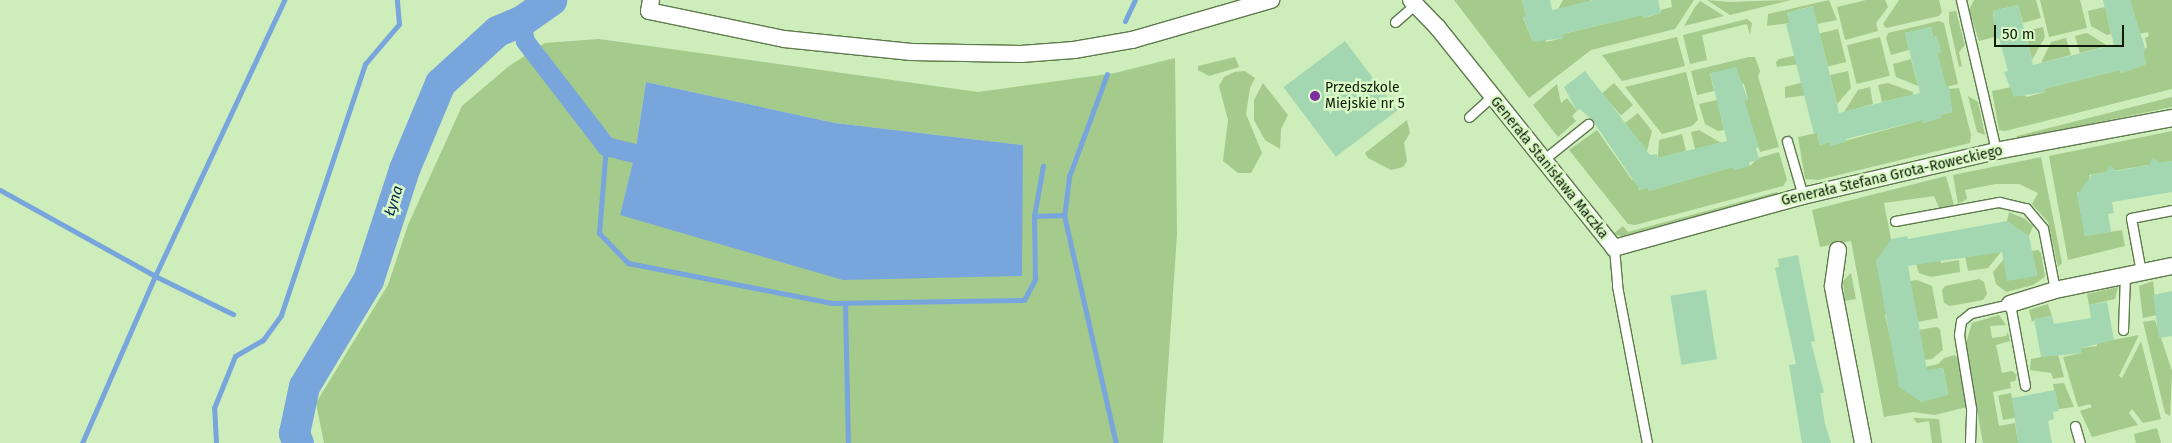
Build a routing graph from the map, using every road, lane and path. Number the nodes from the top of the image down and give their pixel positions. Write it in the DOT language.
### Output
graph roads {
  1 [pos="651,0"];
  2 [pos="1271,0"];
  3 [pos="1961,0"];
  4 [pos="1416,1"];
  5 [pos="1395,22"];
  6 [pos="1491,97"];
  7 [pos="1469,116"];
  8 [pos="2172,118"];
  9 [pos="1588,124"];
  10 [pos="1787,141"];
  11 [pos="1996,151"];
  12 [pos="1543,160"];
  13 [pos="1802,196"];
  14 [pos="2172,210"];
  15 [pos="1895,221"];
  16 [pos="1614,248"];
  17 [pos="1838,250"];
  18 [pos="2172,266"];
  19 [pos="2133,274"];
  20 [pos="2055,290"];
  21 [pos="2010,304"];
  22 [pos="2123,330"];
  23 [pos="2025,386"];
  24 [pos="2075,426"];
  25 [pos="1647,443"];
  26 [pos="1863,443"];
  27 [pos="1970,443"];
  28 [pos="2080,443"];
  1 -- 2 [label="street"];
  3 -- 11 [label="lane"];
  4 -- 5 [label="lane"];
  4 -- 6 [label="street, Generała Stanisława Maczka"];
  6 -- 7 [label="lane"];
  6 -- 12 [label="street, Generała Stanisława Maczka"];
  8 -- 11 [label="street, Generała Stefana Grota-Roweckiego"];
  9 -- 12 [label="lane"];
  10 -- 13 [label="lane"];
  11 -- 13 [label="street, Generała Stefana Grota-Roweckiego"];
  12 -- 16 [label="street, Generała Stanisława Maczka"];
  13 -- 16 [label="street, Generała Stefana Grota-Roweckiego"];
  14 -- 19 [label="lane"];
  15 -- 20 [label="lane"];
  16 -- 25 [label="lane, Generała Stanisława Maczka"];
  17 -- 26 [label="street"];
  18 -- 19 [label="street"];
  19 -- 20 [label="street"];
  19 -- 22 [label="lane"];
  20 -- 21 [label="street"];
  21 -- 23 [label="lane"];
  21 -- 27 [label="lane"];
  24 -- 28 [label="lane"];
}
